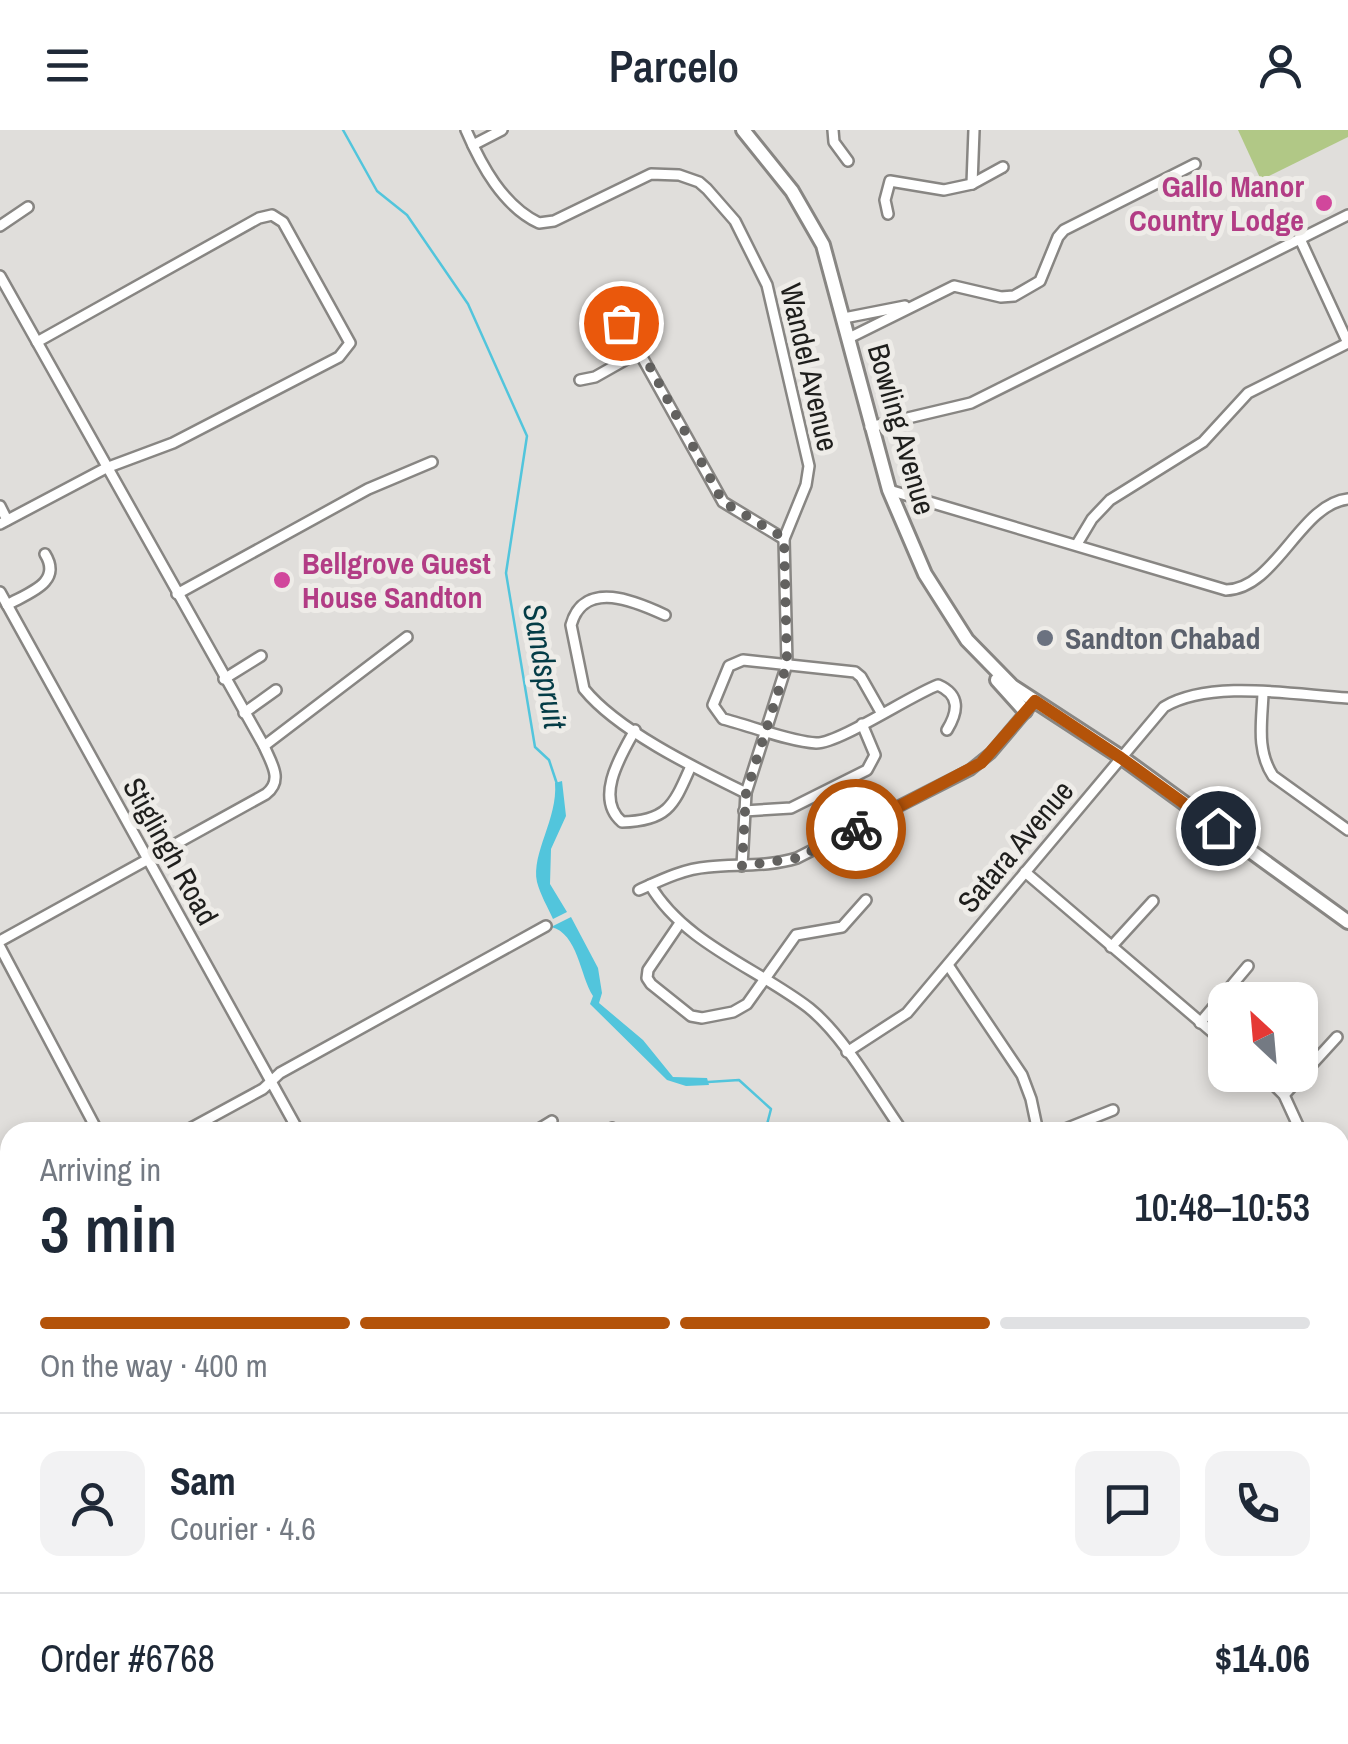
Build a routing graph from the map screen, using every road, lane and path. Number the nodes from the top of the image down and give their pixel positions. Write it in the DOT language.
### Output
graph roads {
  1 [pos="466,130"];
  2 [pos="502,130"];
  3 [pos="743,130"];
  4 [pos="834,130"];
  5 [pos="974,130"];
  6 [pos="472,145"];
  7 [pos="848,161"];
  8 [pos="1195,164"];
  9 [pos="1003,168"];
  10 [pos="891,169"];
  11 [pos="890,181"];
  12 [pos="972,184"];
  13 [pos="28,207"];
  14 [pos="888,214"];
  15 [pos="1348,216"];
  16 [pos="0,226"];
  17 [pos="1300,240"];
  18 [pos="0,276"];
  19 [pos="910,306"];
  20 [pos="844,318"];
  21 [pos="850,338"];
  22 [pos="592,340"];
  23 [pos="37,342"];
  24 [pos="1348,343"];
  25 [pos="641,352"];
  26 [pos="580,380"];
  27 [pos="870,427"];
  28 [pos="432,462"];
  29 [pos="106,468"];
  30 [pos="889,490"];
  31 [pos="1348,499"];
  32 [pos="0,506"];
  33 [pos="4,522"];
  34 [pos="784,538"];
  35 [pos="1077,544"];
  36 [pos="45,554"];
  37 [pos="0,592"];
  38 [pos="177,594"];
  39 [pos="8,606"];
  40 [pos="665,615"];
  41 [pos="408,638"];
  42 [pos="261,656"];
  43 [pos="787,664"];
  44 [pos="224,679"];
  45 [pos="276,690"];
  46 [pos="1263,692"];
  47 [pos="1348,698"];
  48 [pos="1030,706"];
  49 [pos="244,713"];
  50 [pos="882,714"];
  51 [pos="862,724"];
  52 [pos="634,730"];
  53 [pos="766,730"];
  54 [pos="947,730"];
  55 [pos="264,746"];
  56 [pos="1121,758"];
  57 [pos="692,766"];
  58 [pos="746,793"];
  59 [pos="744,811"];
  60 [pos="1348,830"];
  61 [pos="149,862"];
  62 [pos="742,866"];
  63 [pos="1024,872"];
  64 [pos="650,885"];
  65 [pos="639,890"];
  66 [pos="866,900"];
  67 [pos="1152,901"];
  68 [pos="1348,922"];
  69 [pos="680,923"];
  70 [pos="546,926"];
  71 [pos="0,944"];
  72 [pos="1111,946"];
  73 [pos="948,965"];
  74 [pos="1248,966"];
  75 [pos="766,979"];
  76 [pos="1200,1023"];
  77 [pos="1208,1029"];
  78 [pos="1336,1037"];
  79 [pos="846,1052"];
  80 [pos="271,1082"];
  81 [pos="1281,1092"];
  82 [pos="1284,1095"];
  83 [pos="1112,1110"];
  84 [pos="93,1122"];
  85 [pos="201,1122"];
  86 [pos="293,1122"];
  87 [pos="896,1122"];
  88 [pos="1036,1122"];
  89 [pos="1083,1122"];
  90 [pos="1296,1122"];
  1 -- 6 [label="street, Wandel Avenue"];
  2 -- 6 [label="street"];
  3 -- 20 [label="main road, Bowling Avenue"];
  4 -- 7 [label="street"];
  5 -- 12 [label="street"];
  6 -- 34 [label="street, Wandel Avenue"];
  8 -- 19 [label="street"];
  9 -- 12 [label="street"];
  10 -- 11 [label="street"];
  11 -- 12 [label="street"];
  11 -- 14 [label="street"];
  13 -- 16 [label="street"];
  15 -- 17 [label="street"];
  17 -- 24 [label="street"];
  17 -- 27 [label="street"];
  18 -- 23 [label="street"];
  19 -- 20 [label="street"];
  19 -- 21 [label="street"];
  20 -- 21 [label="main road, Bowling Avenue"];
  21 -- 27 [label="main road, Bowling Avenue"];
  22 -- 25 [label="street"];
  23 -- 29 [label="street"];
  23 -- 29 [label="street"];
  24 -- 35 [label="street"];
  25 -- 26 [label="street"];
  25 -- 34 [label="street"];
  27 -- 30 [label="main road, Bowling Avenue"];
  28 -- 38 [label="street"];
  29 -- 33 [label="street"];
  29 -- 38 [label="street"];
  30 -- 35 [label="street"];
  30 -- 48 [label="main road, Bowling Avenue"];
  31 -- 35 [label="street"];
  32 -- 33 [label="street"];
  34 -- 43 [label="street, Wandel Avenue"];
  36 -- 39 [label="street"];
  37 -- 39 [label="street, Stiglingh Road"];
  38 -- 44 [label="street"];
  39 -- 61 [label="street, Stiglingh Road"];
  40 -- 52 [label="street"];
  41 -- 55 [label="street"];
  42 -- 44 [label="street"];
  43 -- 50 [label="street"];
  43 -- 53 [label="street, Wandel Avenue"];
  43 -- 53 [label="street"];
  44 -- 49 [label="street"];
  45 -- 49 [label="street"];
  46 -- 47 [label="street, Satara Avenue"];
  46 -- 56 [label="street, Satara Avenue"];
  46 -- 60 [label="street"];
  48 -- 56 [label="main road, Bowling Avenue"];
  48 -- 62 [label="street"];
  49 -- 55 [label="street"];
  50 -- 51 [label="street"];
  50 -- 54 [label="street"];
  51 -- 53 [label="street"];
  51 -- 59 [label="street"];
  52 -- 57 [label="street"];
  52 -- 57 [label="street"];
  53 -- 58 [label="street, Wandel Avenue"];
  55 -- 61 [label="street"];
  56 -- 63 [label="street, Satara Avenue"];
  56 -- 68 [label="main road, Bowling Avenue"];
  57 -- 58 [label="street"];
  58 -- 59 [label="street, Wandel Avenue"];
  59 -- 62 [label="street, Wandel Avenue"];
  61 -- 71 [label="street"];
  61 -- 80 [label="street, Stiglingh Road"];
  62 -- 64 [label="street"];
  63 -- 72 [label="street"];
  63 -- 73 [label="street, Satara Avenue"];
  64 -- 65 [label="street"];
  64 -- 69 [label="street"];
  66 -- 75 [label="street"];
  67 -- 72 [label="street"];
  69 -- 75 [label="street"];
  69 -- 75 [label="street"];
  70 -- 80 [label="street"];
  71 -- 84 [label="street"];
  72 -- 76 [label="street"];
  73 -- 79 [label="street, Satara Avenue"];
  73 -- 88 [label="street"];
  74 -- 76 [label="street"];
  75 -- 79 [label="street"];
  76 -- 77 [label="street"];
  78 -- 82 [label="street"];
  79 -- 87 [label="street"];
  80 -- 85 [label="street"];
  80 -- 86 [label="street, Stiglingh Road"];
  81 -- 82 [label="street"];
  82 -- 90 [label="street"];
  83 -- 89 [label="street"];
}
